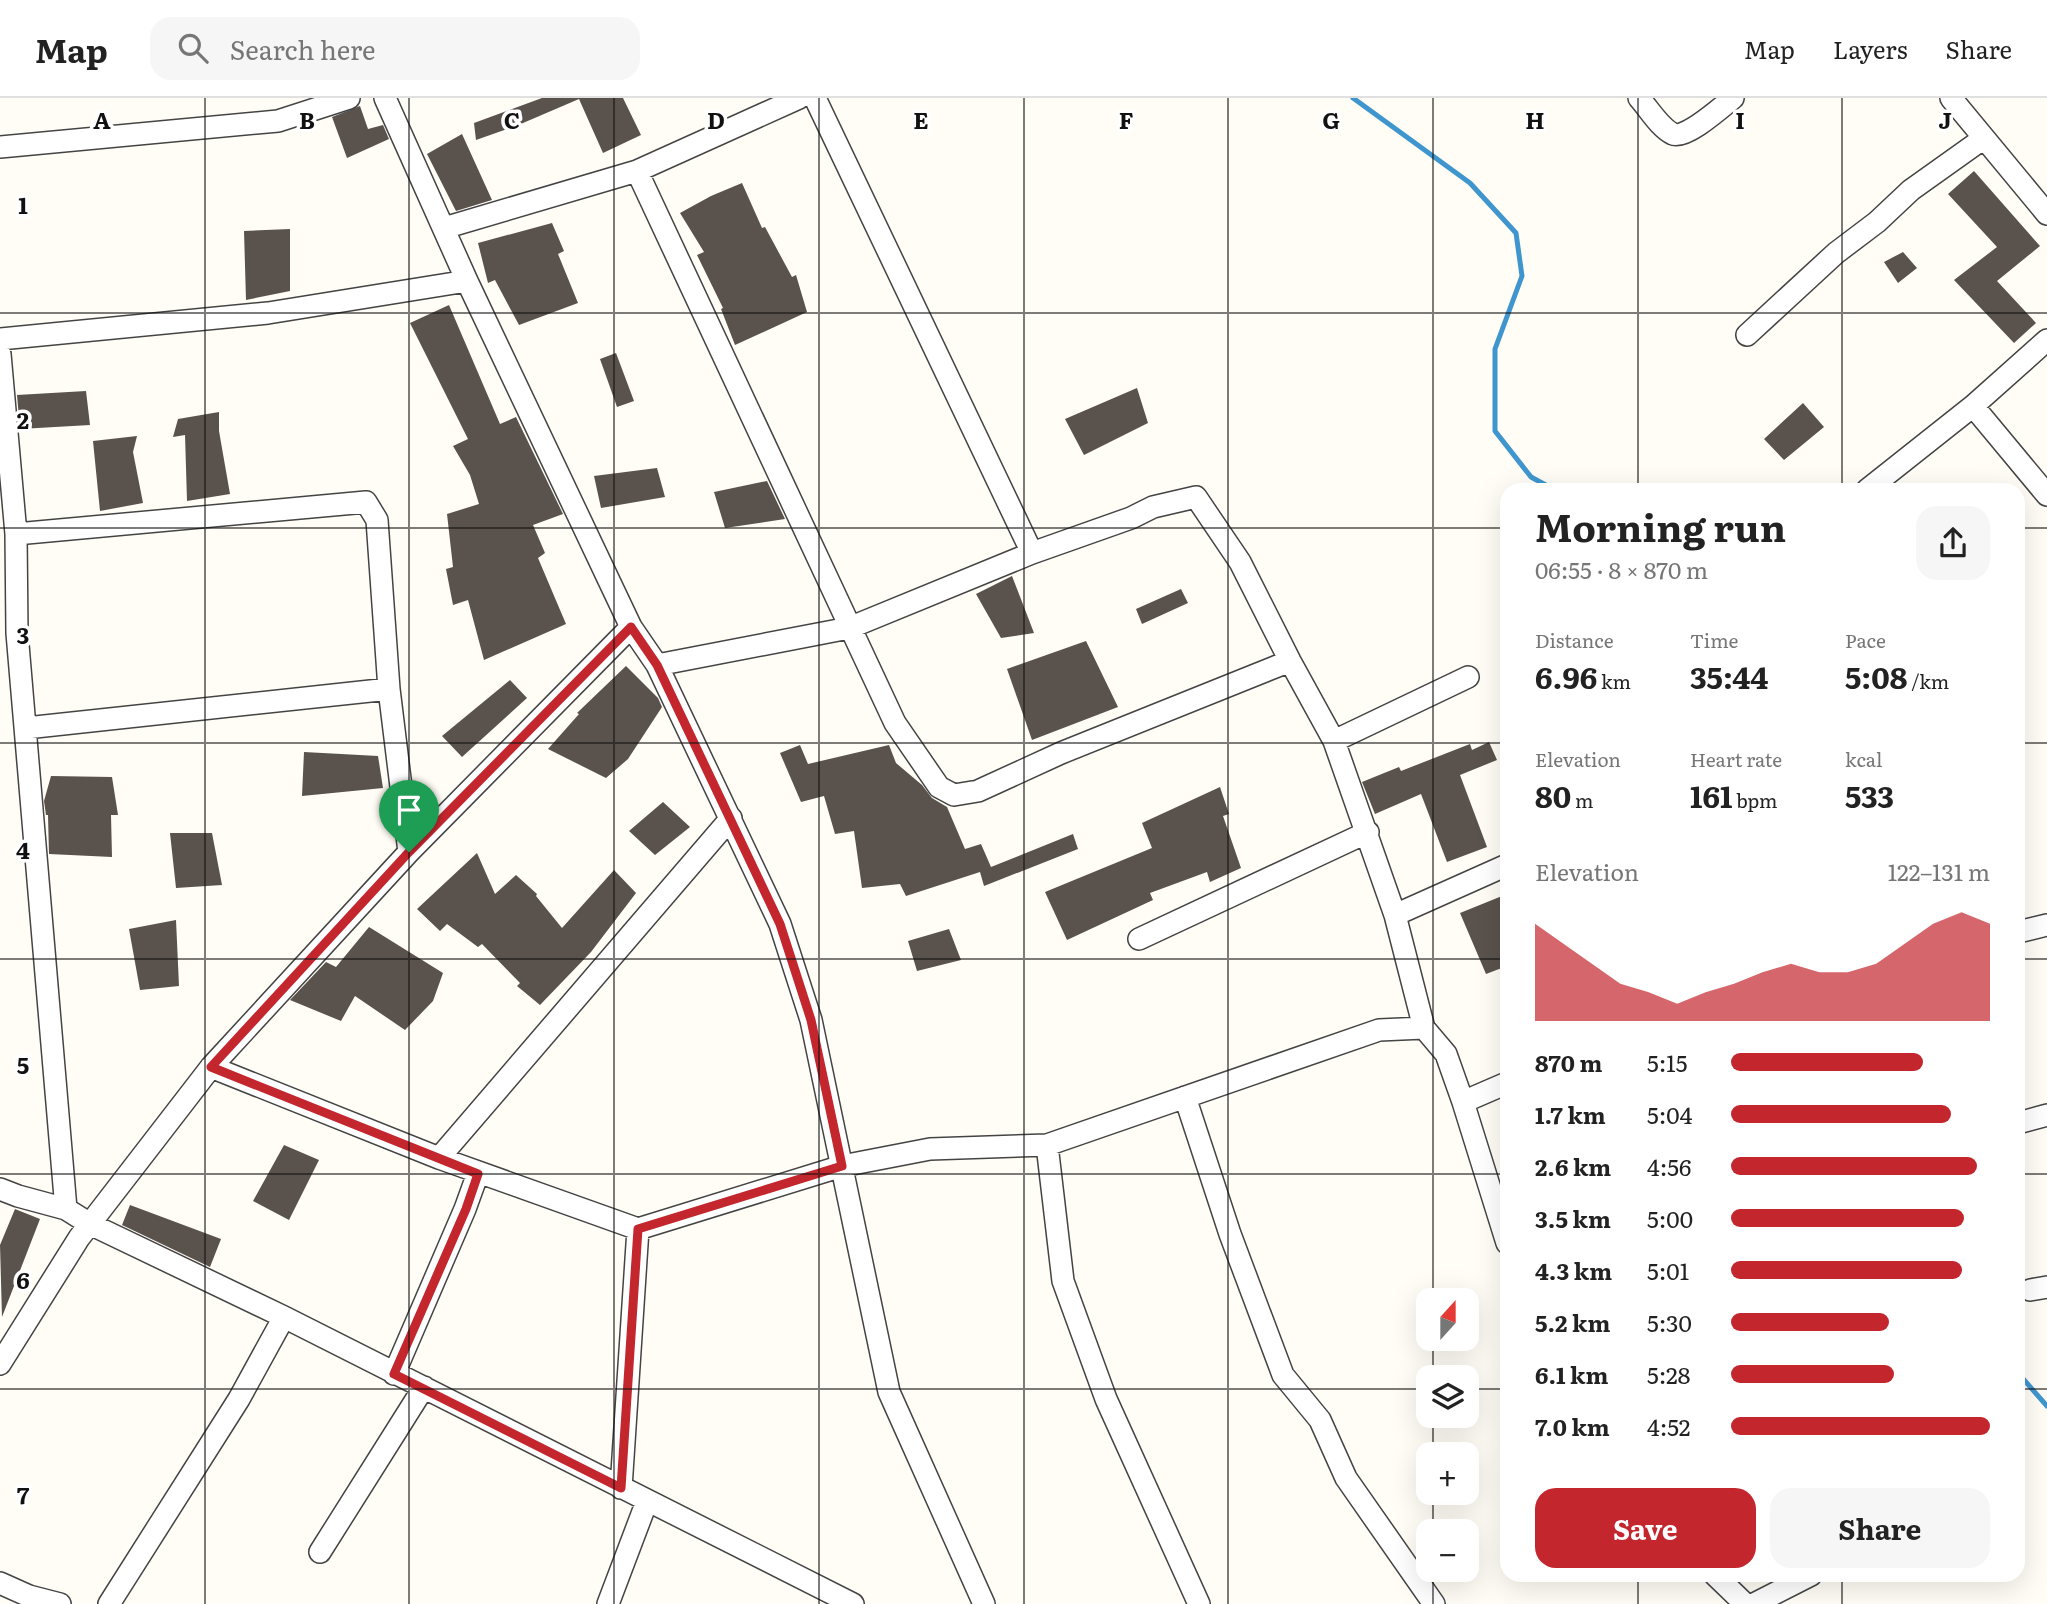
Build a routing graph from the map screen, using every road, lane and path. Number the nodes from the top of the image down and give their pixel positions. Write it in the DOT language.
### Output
graph roads {
  1 [pos="348,98"];
  2 [pos="385,98"];
  3 [pos="799,98"];
  4 [pos="815,98"];
  5 [pos="1639,98"];
  6 [pos="1733,98"];
  7 [pos="1951,98"];
  8 [pos="1984,138"];
  9 [pos="0,147"];
  10 [pos="637,171"];
  11 [pos="2047,214"];
  12 [pos="444,228"];
  13 [pos="467,281"];
  14 [pos="1747,335"];
  15 [pos="0,339"];
  16 [pos="2047,340"];
  17 [pos="0,354"];
  18 [pos="1972,406"];
  19 [pos="1876,483"];
  20 [pos="2047,495"];
  21 [pos="16,534"];
  22 [pos="1032,553"];
  23 [pos="631,627"];
  24 [pos="849,628"];
  25 [pos="1290,662"];
  26 [pos="657,665"];
  27 [pos="1468,677"];
  28 [pos="389,689"];
  29 [pos="26,729"];
  30 [pos="1334,741"];
  31 [pos="732,818"];
  32 [pos="1368,832"];
  33 [pos="409,852"];
  34 [pos="1500,868"];
  35 [pos="1395,915"];
  36 [pos="2047,925"];
  37 [pos="2025,930"];
  38 [pos="1139,939"];
  39 [pos="1424,1028"];
  40 [pos="211,1067"];
  41 [pos="1500,1086"];
  42 [pos="1185,1097"];
  43 [pos="1464,1102"];
  44 [pos="2047,1115"];
  45 [pos="2025,1120"];
  46 [pos="1047,1145"];
  47 [pos="439,1158"];
  48 [pos="842,1166"];
  49 [pos="478,1174"];
  50 [pos="0,1189"];
  51 [pos="66,1209"];
  52 [pos="1500,1220"];
  53 [pos="90,1224"];
  54 [pos="638,1229"];
  55 [pos="284,1317"];
  56 [pos="0,1364"];
  57 [pos="394,1374"];
  58 [pos="424,1387"];
  59 [pos="621,1488"];
  60 [pos="647,1501"];
  61 [pos="320,1552"];
  62 [pos="1722,1582"];
  63 [pos="1797,1582"];
  64 [pos="0,1583"];
  65 [pos="60,1604"];
  66 [pos="109,1604"];
  67 [pos="608,1604"];
  68 [pos="853,1604"];
  69 [pos="984,1604"];
  70 [pos="1199,1604"];
  71 [pos="1434,1604"];
  72 [pos="1745,1604"];
  73 [pos="1754,1604"];
  1 -- 9 [label="street"];
  2 -- 12 [label="street"];
  3 -- 10 [label="street"];
  4 -- 22 [label="street"];
  5 -- 6 [label="street"];
  7 -- 8 [label="street"];
  8 -- 11 [label="street"];
  8 -- 14 [label="street"];
  10 -- 12 [label="street"];
  10 -- 24 [label="street"];
  12 -- 13 [label="street"];
  13 -- 15 [label="street"];
  13 -- 23 [label="street"];
  16 -- 18 [label="street"];
  17 -- 21 [label="street"];
  18 -- 19 [label="street"];
  18 -- 20 [label="street"];
  21 -- 28 [label="street"];
  21 -- 29 [label="street"];
  22 -- 24 [label="street"];
  22 -- 25 [label="street"];
  23 -- 26 [label="street"];
  23 -- 33 [label="street"];
  24 -- 25 [label="street"];
  24 -- 26 [label="street"];
  25 -- 30 [label="street"];
  26 -- 31 [label="street"];
  27 -- 30 [label="street"];
  28 -- 29 [label="street"];
  28 -- 33 [label="street"];
  29 -- 51 [label="street"];
  30 -- 32 [label="street"];
  31 -- 47 [label="street"];
  31 -- 48 [label="street"];
  32 -- 35 [label="street"];
  32 -- 38 [label="street"];
  33 -- 40 [label="street"];
  34 -- 35 [label="street"];
  35 -- 39 [label="street"];
  36 -- 37 [label="street"];
  39 -- 42 [label="street"];
  39 -- 43 [label="street"];
  40 -- 47 [label="street"];
  40 -- 53 [label="street"];
  41 -- 43 [label="street"];
  42 -- 46 [label="street"];
  42 -- 71 [label="street"];
  43 -- 52 [label="street"];
  44 -- 45 [label="street"];
  46 -- 48 [label="street"];
  46 -- 70 [label="street"];
  47 -- 49 [label="street"];
  48 -- 54 [label="street"];
  48 -- 69 [label="street"];
  49 -- 54 [label="street"];
  49 -- 57 [label="street"];
  50 -- 51 [label="street"];
  51 -- 53 [label="street"];
  53 -- 55 [label="street"];
  53 -- 56 [label="street"];
  54 -- 59 [label="street"];
  55 -- 57 [label="street"];
  55 -- 66 [label="street"];
  57 -- 58 [label="street"];
  58 -- 59 [label="street"];
  58 -- 61 [label="street"];
  59 -- 60 [label="street"];
  60 -- 67 [label="street"];
  60 -- 68 [label="street"];
  62 -- 72 [label="street"];
  63 -- 73 [label="street"];
  64 -- 65 [label="street"];
}
